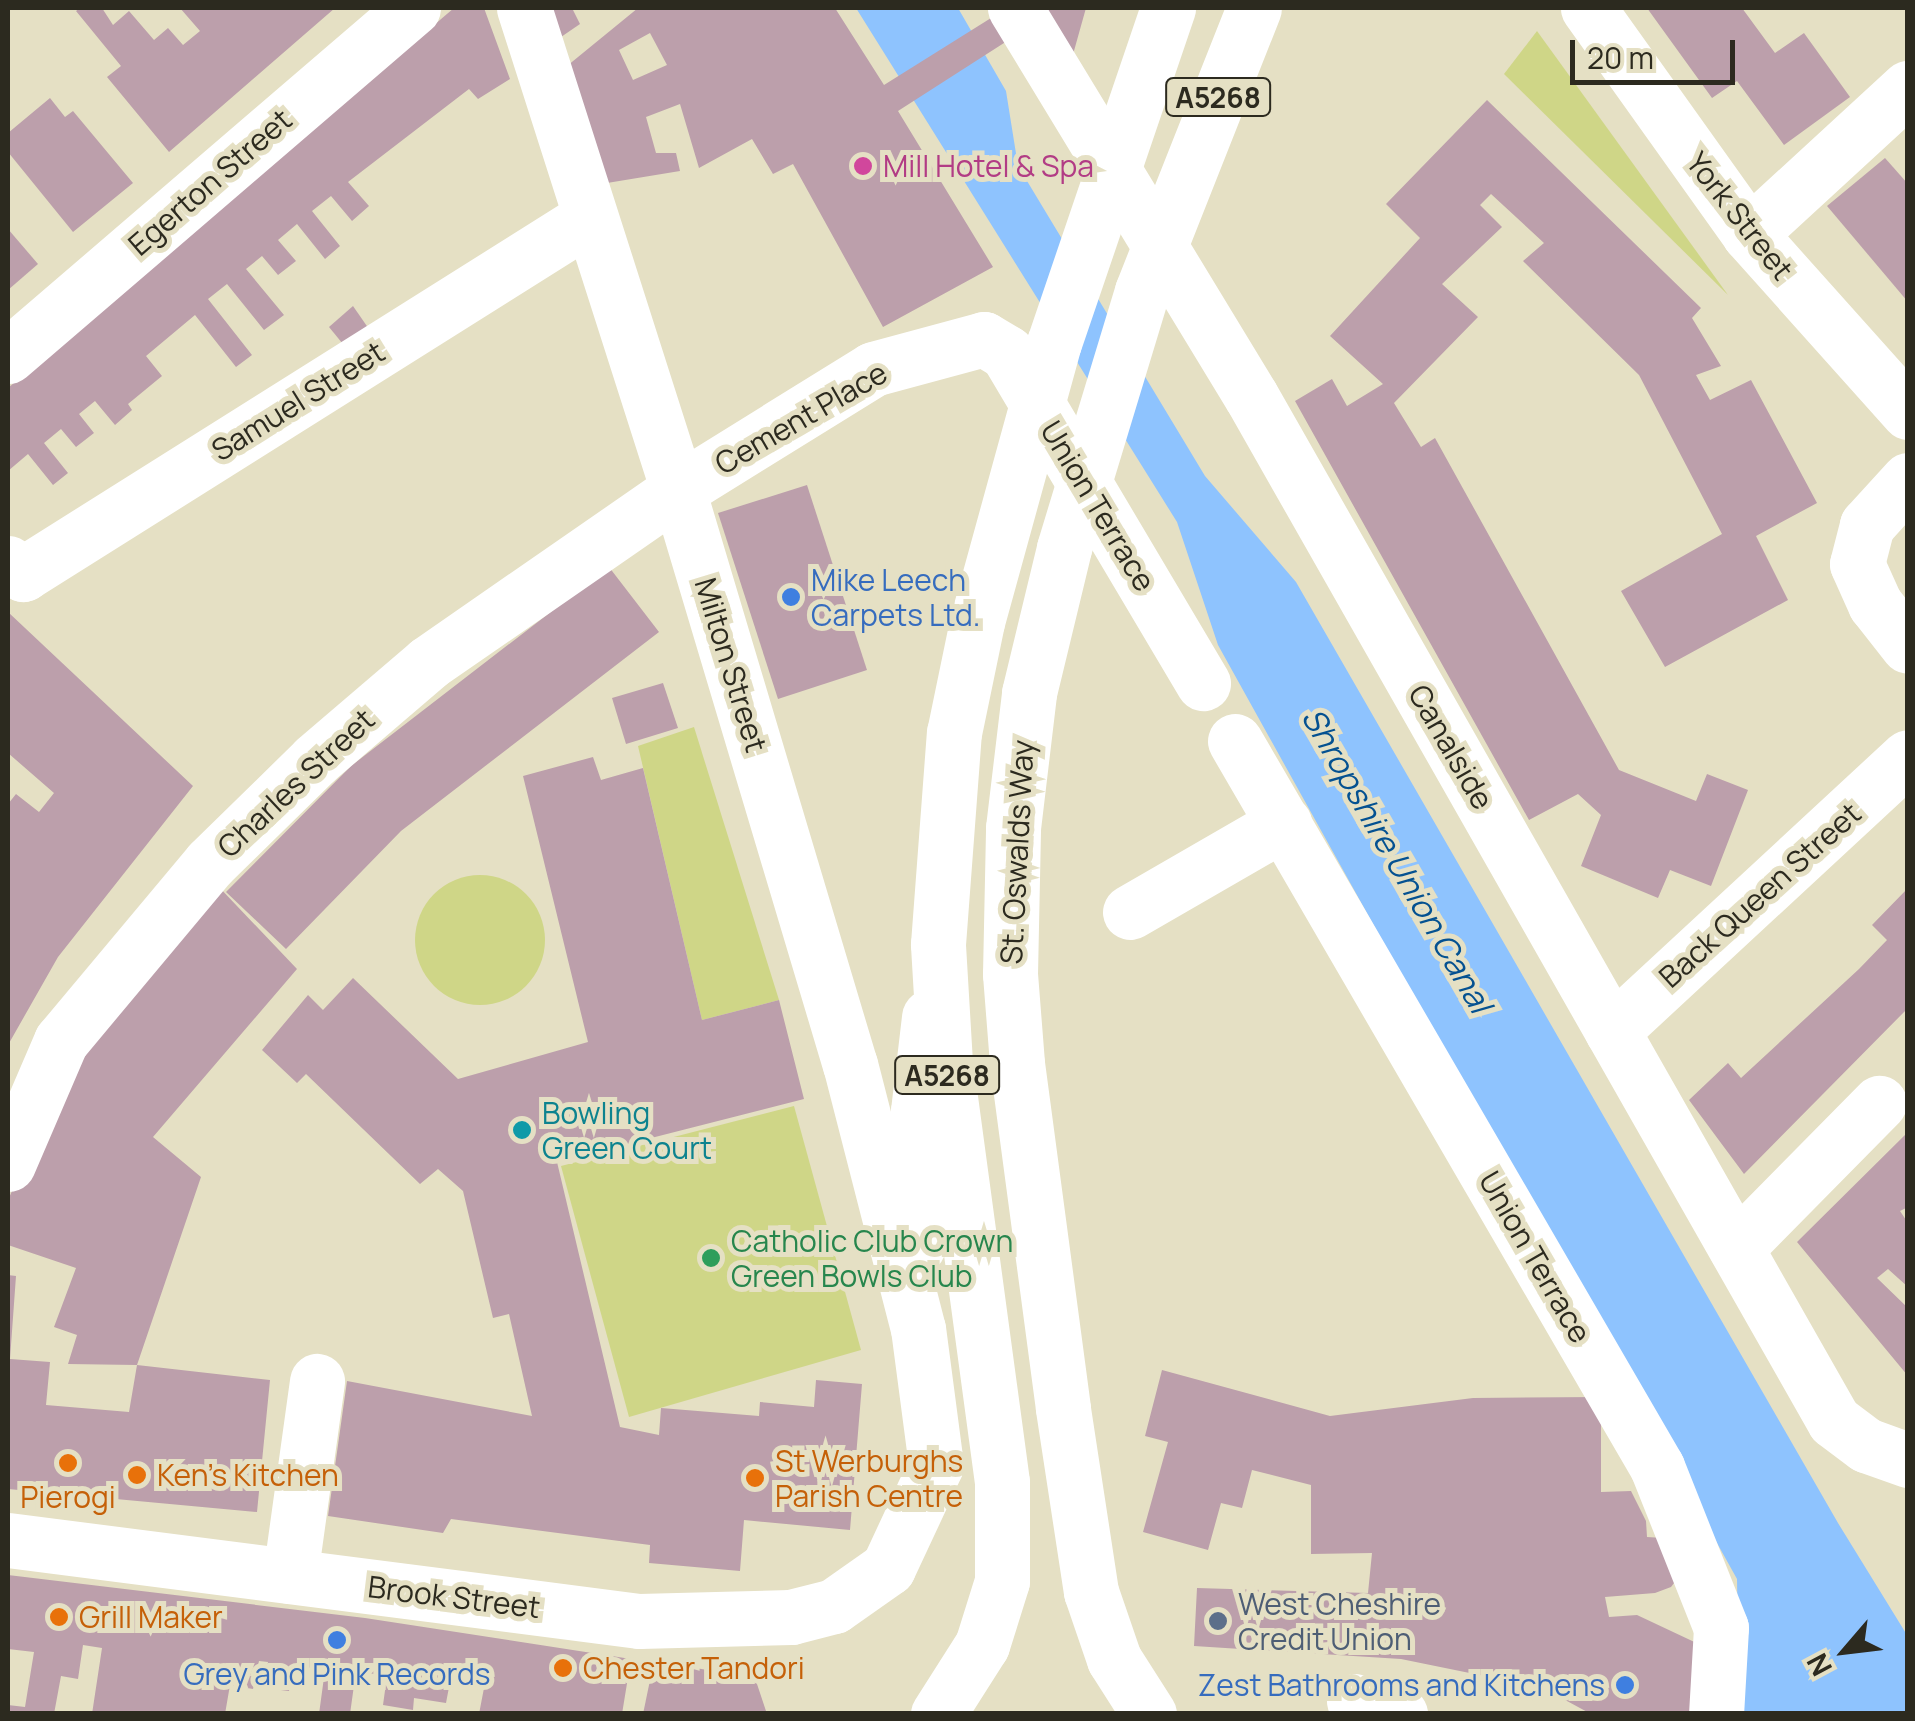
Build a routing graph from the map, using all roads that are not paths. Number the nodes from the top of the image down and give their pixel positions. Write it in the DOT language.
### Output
graph roads {
  1 [pos="413,8"];
  2 [pos="524,8"];
  3 [pos="1015,8"];
  4 [pos="1168,8"];
  5 [pos="1254,8"];
  6 [pos="1588,8"];
  7 [pos="1908,88"];
  8 [pos="589,218"];
  9 [pos="1749,234"];
  10 [pos="984,339"];
  11 [pos="8,356"];
  12 [pos="1908,412"];
  13 [pos="1908,480"];
  14 [pos="678,490"];
  15 [pos="8,563"];
  16 [pos="1908,646"];
  17 [pos="1203,683"];
  18 [pos="1235,740"];
  19 [pos="1908,757"];
  20 [pos="1284,823"];
  21 [pos="1130,912"];
  22 [pos="938,944"];
  23 [pos="1612,1030"];
  24 [pos="1879,1103"];
  25 [pos="8,1164"];
  26 [pos="1736,1248"];
  27 [pos="918,1328"];
  28 [pos="318,1381"];
  29 [pos="1908,1460"];
  30 [pos="8,1540"];
  31 [pos="888,1568"];
  32 [pos="290,1576"];
  33 [pos="938,1714"];
  34 [pos="1149,1714"];
  35 [pos="1716,1714"];
  1 -- 11 [label="main road, Egerton Street"];
  2 -- 8 [label="main road, Milton Street"];
  3 -- 23 [label="main road, Canalside"];
  4 -- 22 [label="main road, A5268"];
  5 -- 34 [label="main road, St. Oswalds Way / A5268"];
  6 -- 9 [label="main road, York Street"];
  7 -- 9 [label="main road"];
  8 -- 14 [label="main road, Milton Street"];
  8 -- 15 [label="main road, Samuel Street"];
  9 -- 12 [label="main road, York Street"];
  10 -- 14 [label="main road, Cement Place"];
  10 -- 17 [label="main road, Union Terrace"];
  13 -- 16 [label="main road"];
  14 -- 25 [label="main road, Charles Street"];
  14 -- 27 [label="main road, Milton Street"];
  18 -- 20 [label="main road, Union Terrace"];
  19 -- 23 [label="main road, Back Queen Street"];
  20 -- 21 [label="main road"];
  20 -- 35 [label="main road, Union Terrace"];
  22 -- 27 [label="main road, Milton Street"];
  22 -- 33 [label="main road, A5268"];
  23 -- 26 [label="main road, Canalside"];
  24 -- 26 [label="main road"];
  26 -- 29 [label="main road, Canalside"];
  27 -- 31 [label="main road, Milton Street"];
  28 -- 32 [label="main road"];
  30 -- 32 [label="main road, Brook Street"];
  31 -- 32 [label="main road, Brook Street"];
}
